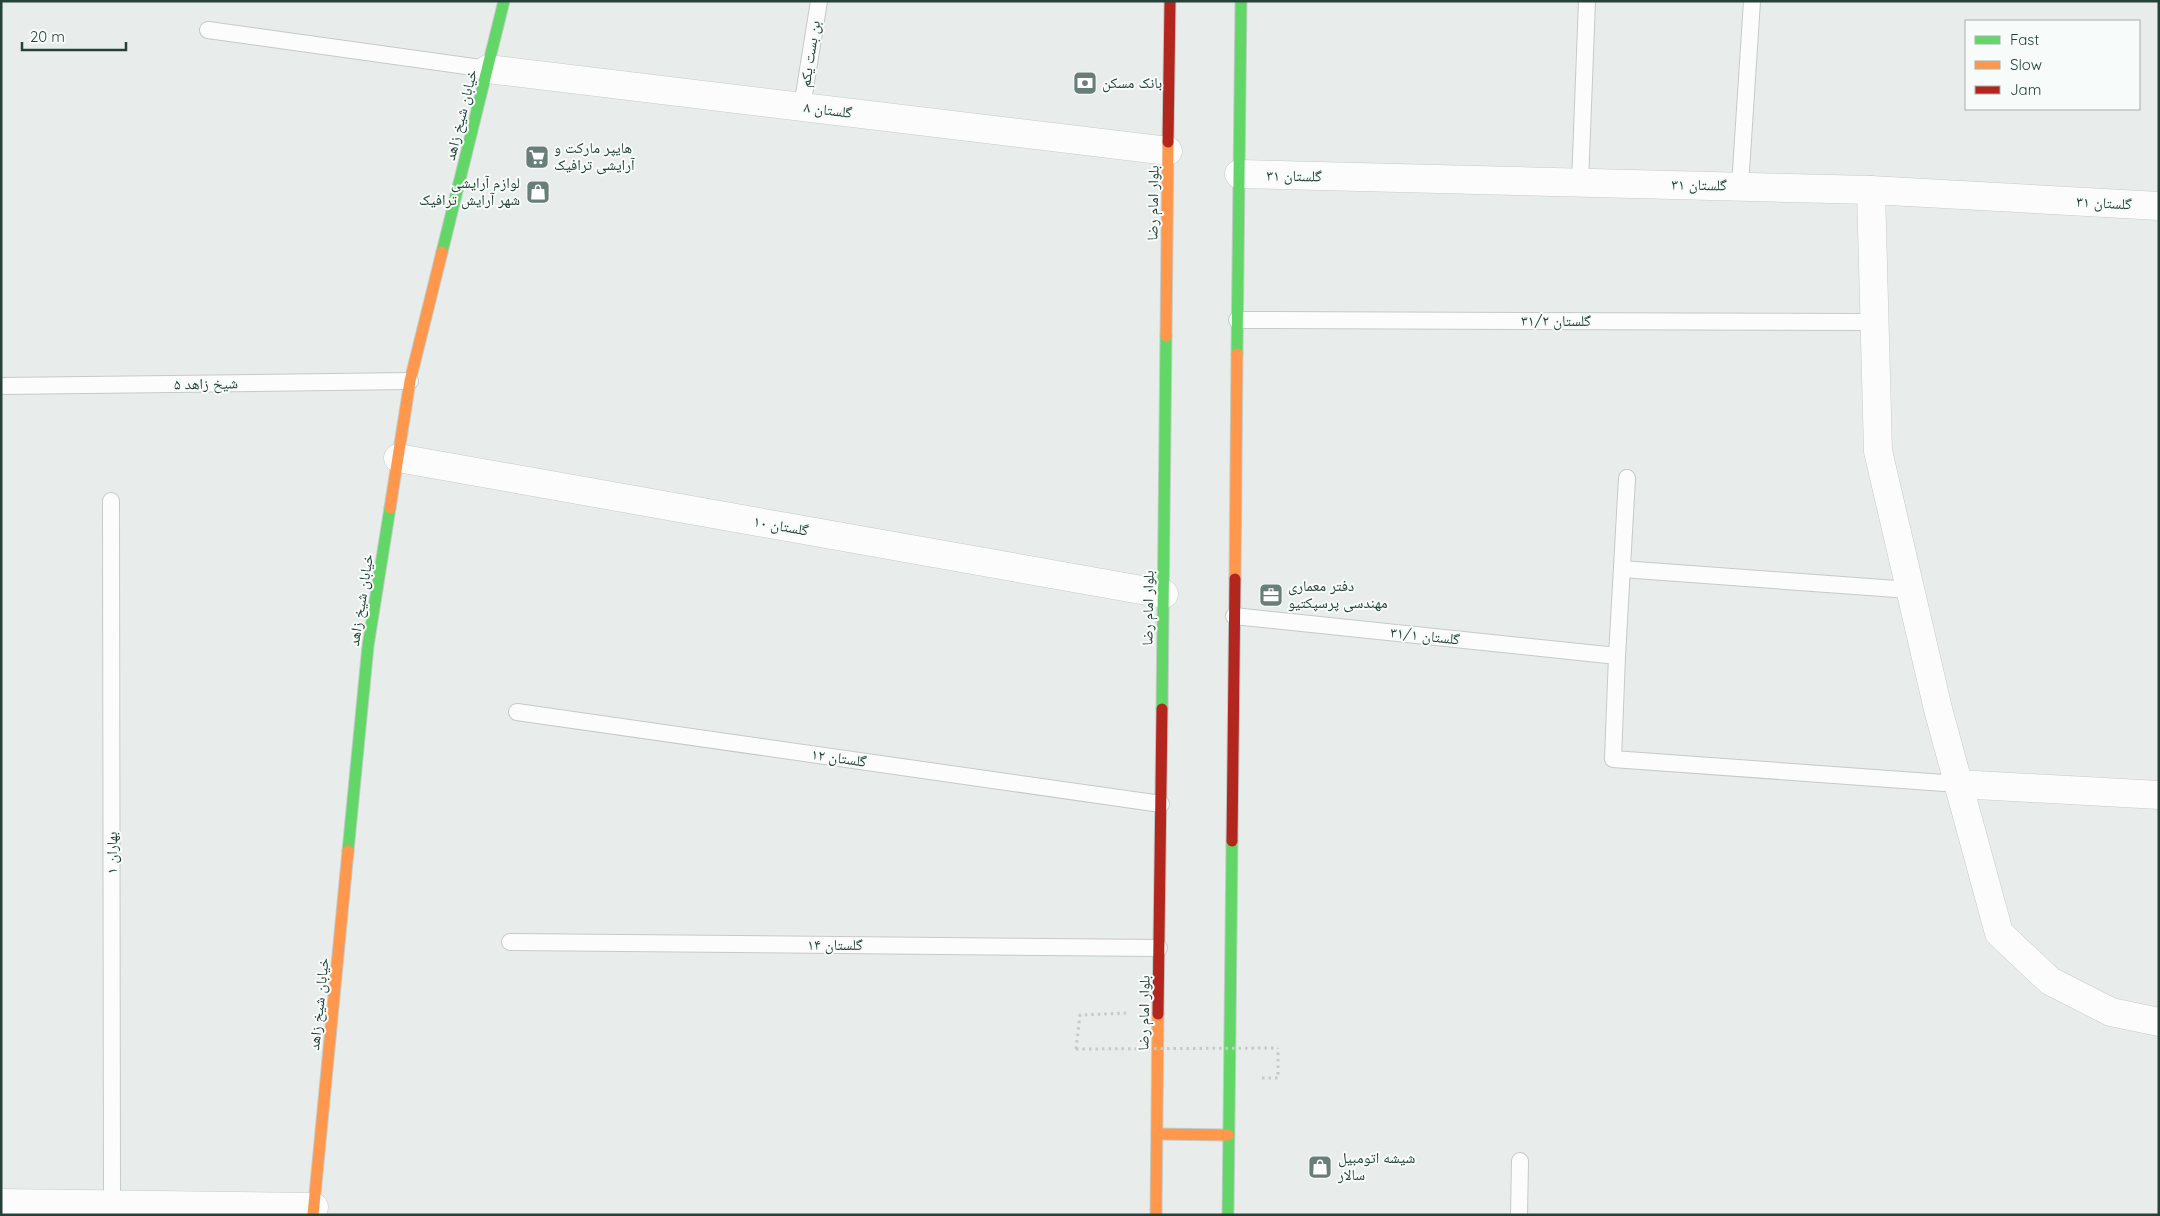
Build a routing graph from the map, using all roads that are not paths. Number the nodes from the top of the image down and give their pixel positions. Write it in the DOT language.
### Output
graph roads {
  1 [pos="504,1"];
  2 [pos="818,1"];
  3 [pos="1170,1"];
  4 [pos="1241,1"];
  5 [pos="1587,1"];
  6 [pos="1752,1"];
  7 [pos="208,30"];
  8 [pos="488,69"];
  9 [pos="802,106"];
  10 [pos="1168,151"];
  11 [pos="1239,174"];
  12 [pos="1580,183"];
  13 [pos="1740,186"];
  14 [pos="1871,190"];
  15 [pos="2159,206"];
  16 [pos="1238,320"];
  17 [pos="1874,322"];
  18 [pos="410,382"];
  19 [pos="1,386"];
  20 [pos="398,458"];
  21 [pos="1627,478"];
  22 [pos="111,501"];
  23 [pos="1622,569"];
  24 [pos="1910,590"];
  25 [pos="1164,594"];
  26 [pos="1234,616"];
  27 [pos="1617,656"];
  28 [pos="517,712"];
  29 [pos="1958,784"];
  30 [pos="2159,795"];
  31 [pos="1161,804"];
  32 [pos="510,942"];
  33 [pos="1160,948"];
  34 [pos="2159,1022"];
  35 [pos="1158,1134"];
  36 [pos="1228,1135"];
  37 [pos="1520,1161"];
  38 [pos="1,1203"];
  39 [pos="112,1204"];
  40 [pos="314,1211"];
  41 [pos="1156,1215"];
  42 [pos="1228,1215"];
  43 [pos="1519,1215"];
  1 -- 8 [label="main road, خیابان شیخ زاهد"];
  2 -- 9 [label="lane, بن بست یکم"];
  3 -- 10 [label="main road, بلوار امام رضا"];
  4 -- 11 [label="main road"];
  5 -- 12 [label="lane"];
  6 -- 13 [label="lane"];
  7 -- 8 [label="lane"];
  8 -- 9 [label="street, گلستان ۸"];
  8 -- 18 [label="main road, خیابان شیخ زاهد"];
  9 -- 10 [label="street, گلستان ۸"];
  10 -- 25 [label="main road, بلوار امام رضا"];
  11 -- 12 [label="street, گلستان ۳۱"];
  11 -- 16 [label="main road"];
  12 -- 13 [label="street, گلستان ۳۱"];
  13 -- 14 [label="street, گلستان ۳۱"];
  14 -- 15 [label="street, گلستان ۳۱"];
  14 -- 17 [label="street"];
  16 -- 17 [label="lane, گلستان ۳۱/۲"];
  16 -- 26 [label="main road"];
  17 -- 24 [label="street"];
  18 -- 19 [label="lane, شیخ زاهد ۵"];
  18 -- 20 [label="main road, خیابان شیخ زاهد"];
  20 -- 25 [label="street, گلستان ۱۰"];
  20 -- 40 [label="main road, خیابان شیخ زاهد"];
  21 -- 23 [label="lane"];
  22 -- 39 [label="lane, بهاران ۱"];
  23 -- 24 [label="lane"];
  23 -- 27 [label="lane"];
  24 -- 29 [label="street"];
  25 -- 31 [label="main road, بلوار امام رضا"];
  26 -- 27 [label="lane, گلستان ۳۱/۱"];
  26 -- 36 [label="main road"];
  27 -- 29 [label="lane"];
  28 -- 31 [label="lane, گلستان ۱۲"];
  29 -- 30 [label="street"];
  29 -- 34 [label="street"];
  31 -- 33 [label="main road, بلوار امام رضا"];
  32 -- 33 [label="lane, گلستان ۱۴"];
  33 -- 35 [label="main road, بلوار امام رضا"];
  35 -- 36 [label="main road"];
  35 -- 41 [label="main road, بلوار امام رضا"];
  36 -- 42 [label="main road"];
  37 -- 43 [label="lane"];
  38 -- 39 [label="street"];
  39 -- 40 [label="street"];
}
